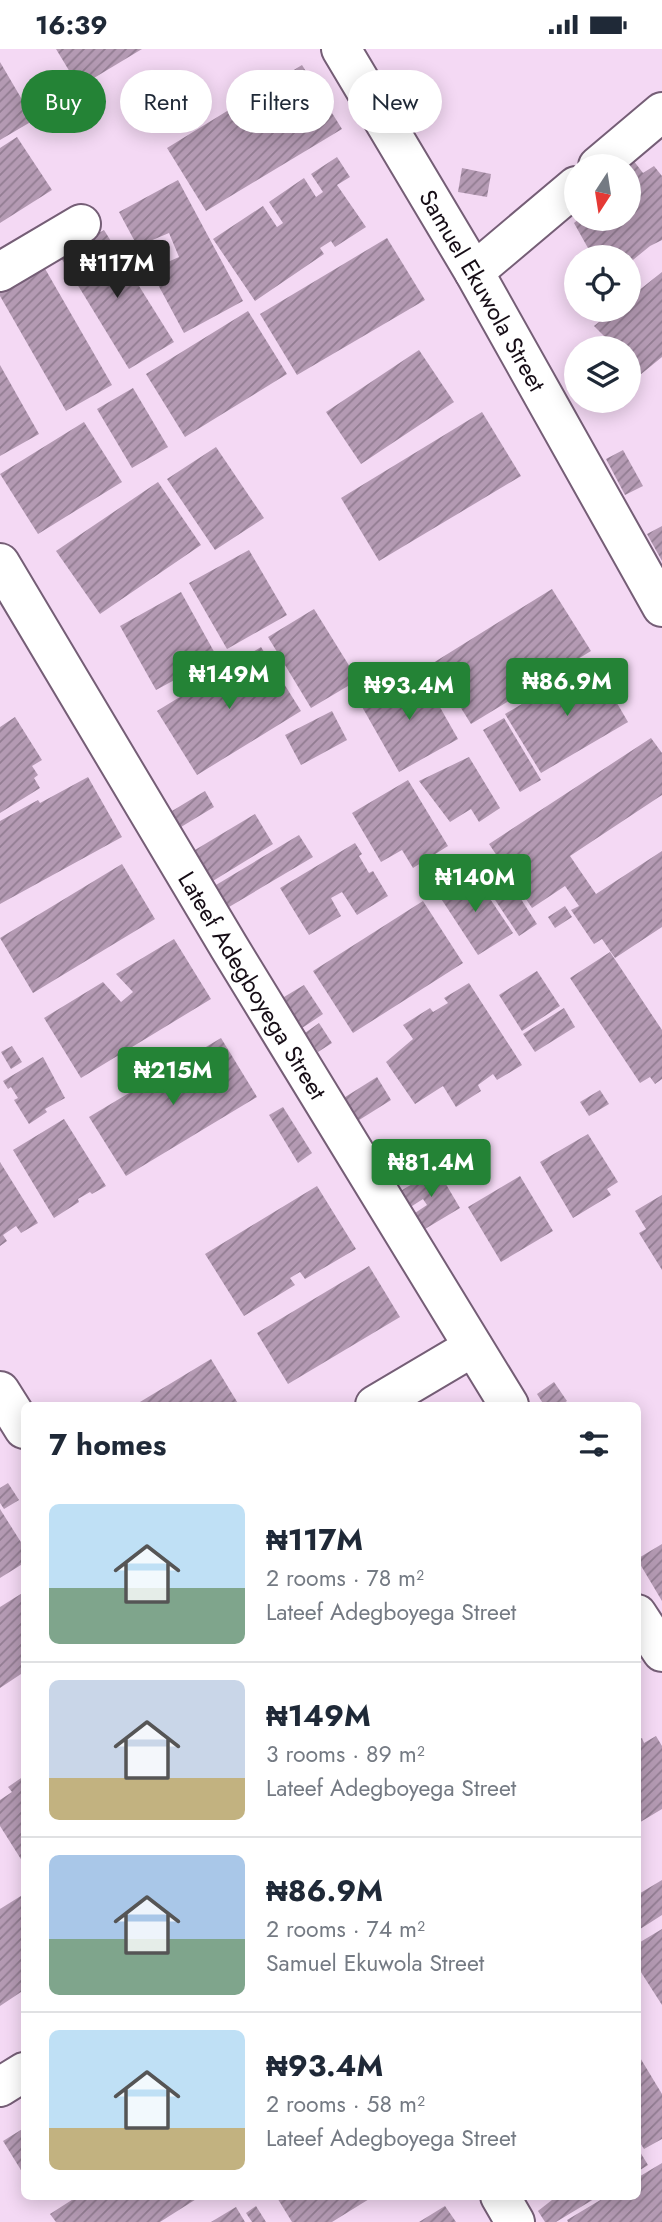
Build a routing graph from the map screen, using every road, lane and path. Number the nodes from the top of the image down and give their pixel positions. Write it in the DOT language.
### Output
graph roads {
  1 [pos="341,49"];
  2 [pos="662,111"];
  3 [pos="612,154"];
  4 [pos="564,195"];
  5 [pos="81,224"];
  6 [pos="0,272"];
  7 [pos="474,272"];
  8 [pos="0,563"];
  9 [pos="662,607"];
  10 [pos="473,1347"];
  11 [pos="0,1391"];
  12 [pos="380,1402"];
  13 [pos="507,1402"];
  14 [pos="21,1424"];
  15 [pos="641,1619"];
  16 [pos="662,1652"];
  17 [pos="21,2074"];
  18 [pos="0,2087"];
  19 [pos="502,2200"];
  20 [pos="515,2222"];
  1 -- 7 [label="street, Samuel Ekuwola Street"];
  2 -- 3 [label="street"];
  4 -- 7 [label="street"];
  5 -- 6 [label="street"];
  7 -- 9 [label="street, Samuel Ekuwola Street"];
  8 -- 10 [label="street, Lateef Adegboyega Street"];
  10 -- 12 [label="street"];
  10 -- 13 [label="street, Lateef Adegboyega Street"];
  11 -- 14 [label="street"];
  15 -- 16 [label="street"];
  17 -- 18 [label="street"];
  19 -- 20 [label="street"];
}
